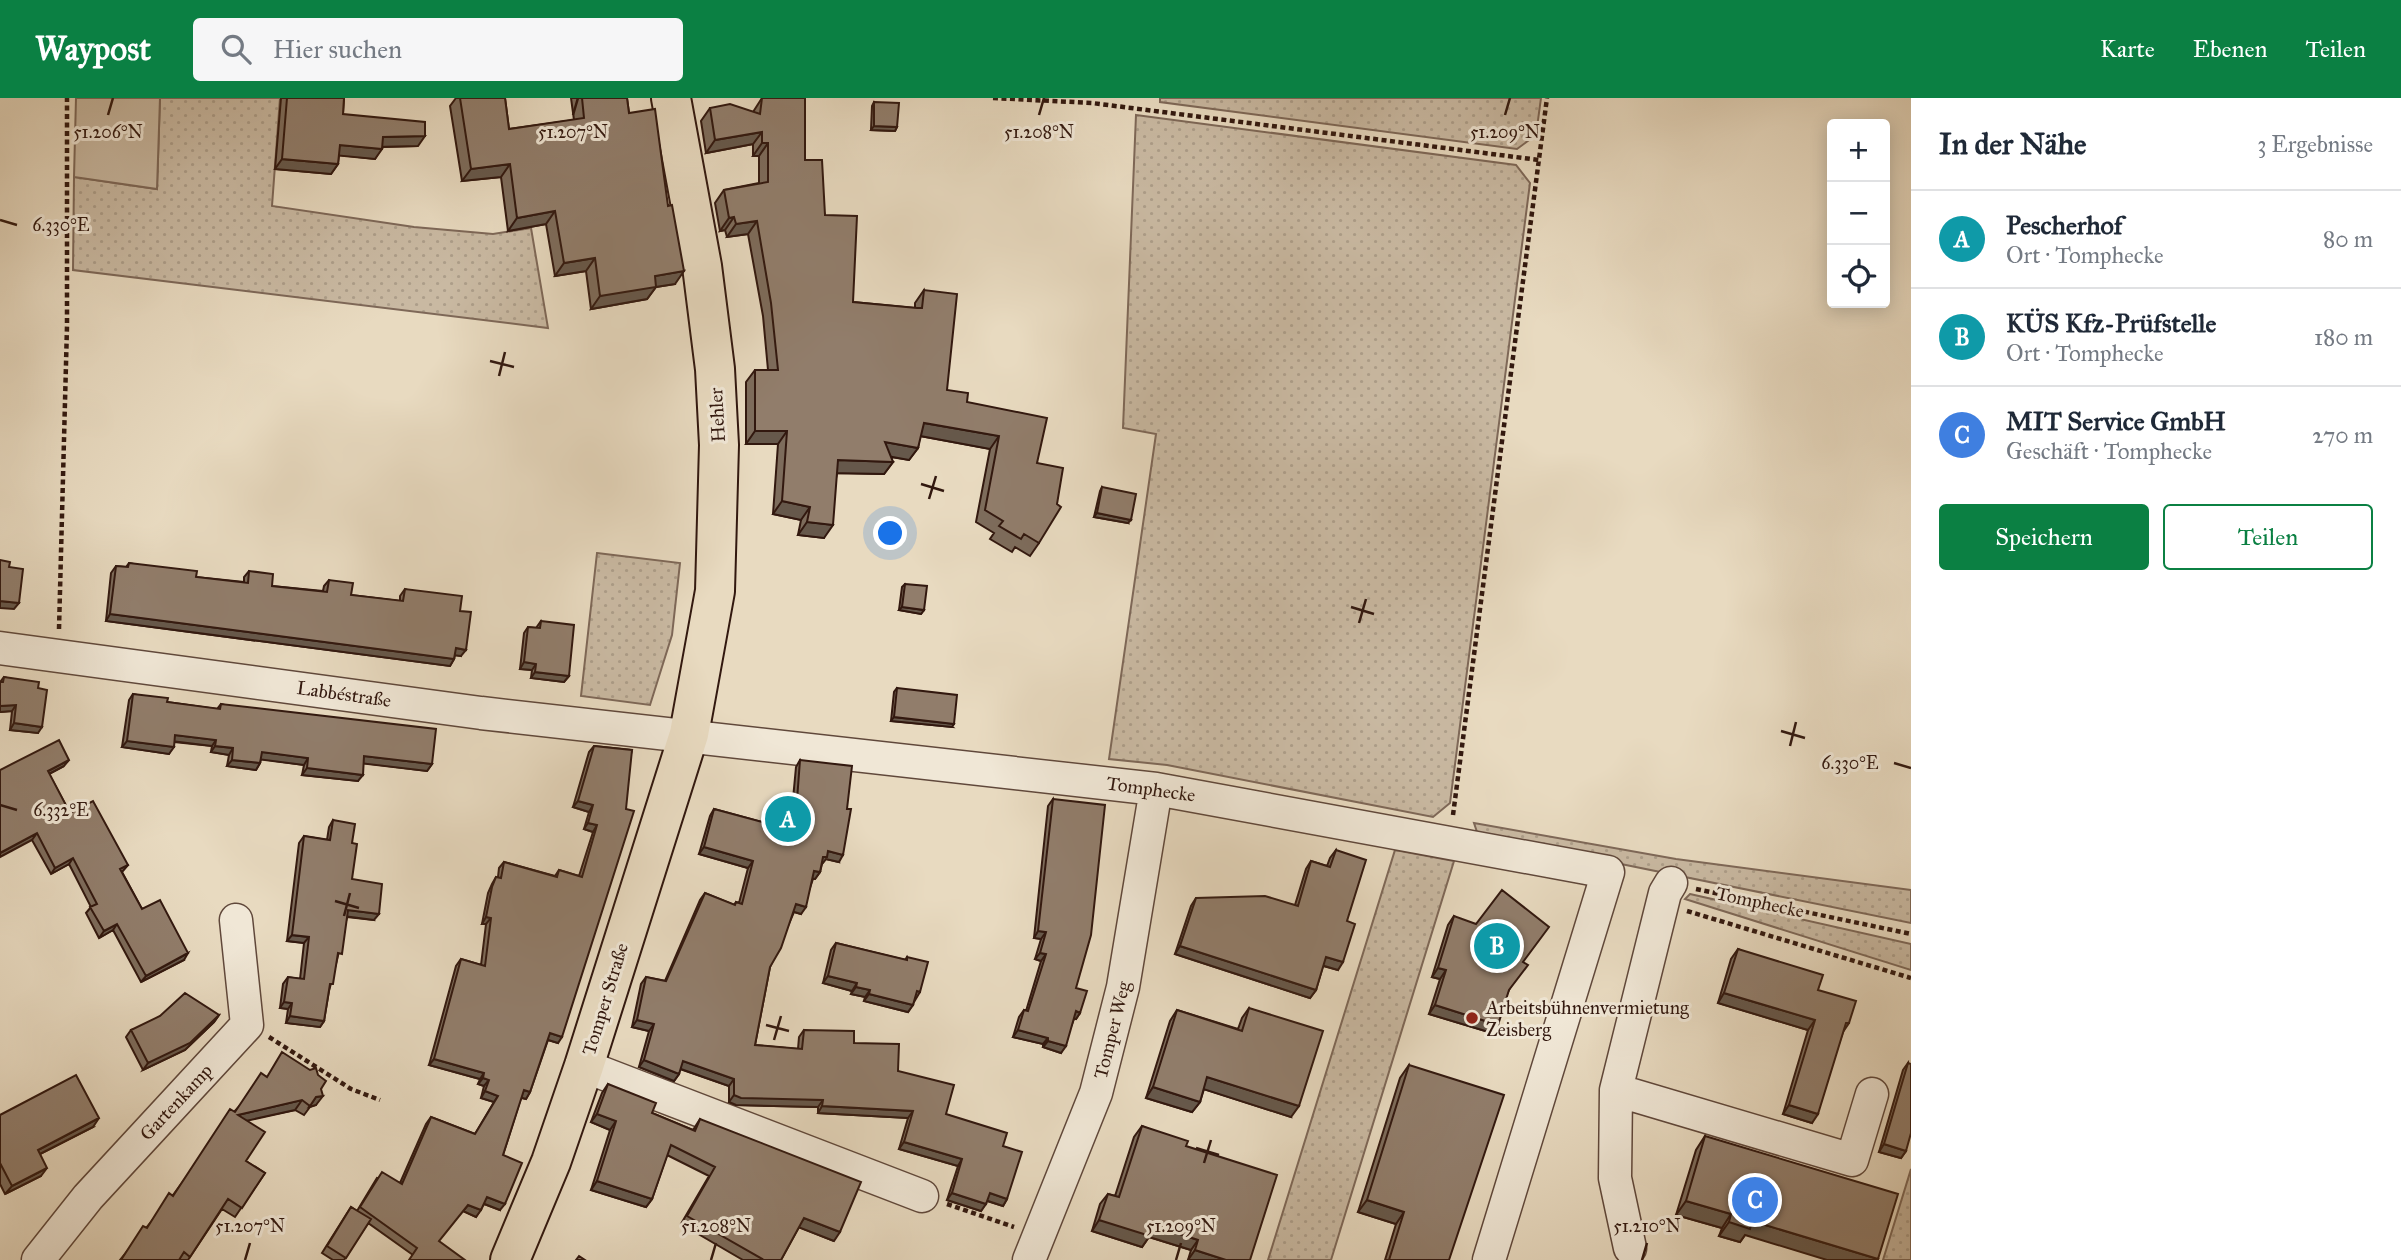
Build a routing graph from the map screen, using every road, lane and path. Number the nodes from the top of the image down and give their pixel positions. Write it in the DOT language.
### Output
graph roads {
  1 [pos="67,98"];
  2 [pos="671,98"];
  3 [pos="993,98"];
  4 [pos="1547,98"];
  5 [pos="1539,160"];
  6 [pos="0,649"];
  7 [pos="58,655"];
  8 [pos="689,734"];
  9 [pos="1156,789"];
  10 [pos="1450,841"];
  11 [pos="1668,888"];
  12 [pos="236,920"];
  13 [pos="1911,934"];
  14 [pos="1911,978"];
  15 [pos="247,1025"];
  16 [pos="584,1066"];
  17 [pos="1616,1090"];
  18 [pos="1872,1094"];
  19 [pos="380,1100"];
  20 [pos="922,1196"];
  21 [pos="1035,1248"];
  22 [pos="1630,1248"];
  23 [pos="38,1260"];
  24 [pos="510,1260"];
  25 [pos="1489,1260"];
  1 -- 7 [label="path"];
  2 -- 8 [label="main road, Hehler"];
  3 -- 5 [label="path"];
  4 -- 5 [label="path"];
  5 -- 10 [label="path"];
  6 -- 7 [label="street, Labbéstraße"];
  7 -- 8 [label="street, Labbéstraße"];
  8 -- 9 [label="street, Tomphecke"];
  8 -- 16 [label="main road, Tomper Straße"];
  9 -- 10 [label="street, Tomphecke"];
  9 -- 21 [label="street, Tomper Weg"];
  10 -- 25 [label="street, Tomphecke"];
  11 -- 13 [label="path, Tomphecke"];
  11 -- 14 [label="path"];
  11 -- 17 [label="street"];
  12 -- 15 [label="street"];
  15 -- 19 [label="path"];
  15 -- 23 [label="street, Gartenkamp"];
  16 -- 20 [label="street"];
  16 -- 24 [label="main road, Tomper Straße"];
  17 -- 18 [label="street"];
  17 -- 22 [label="street"];
  20 -- 21 [label="path"];
}
